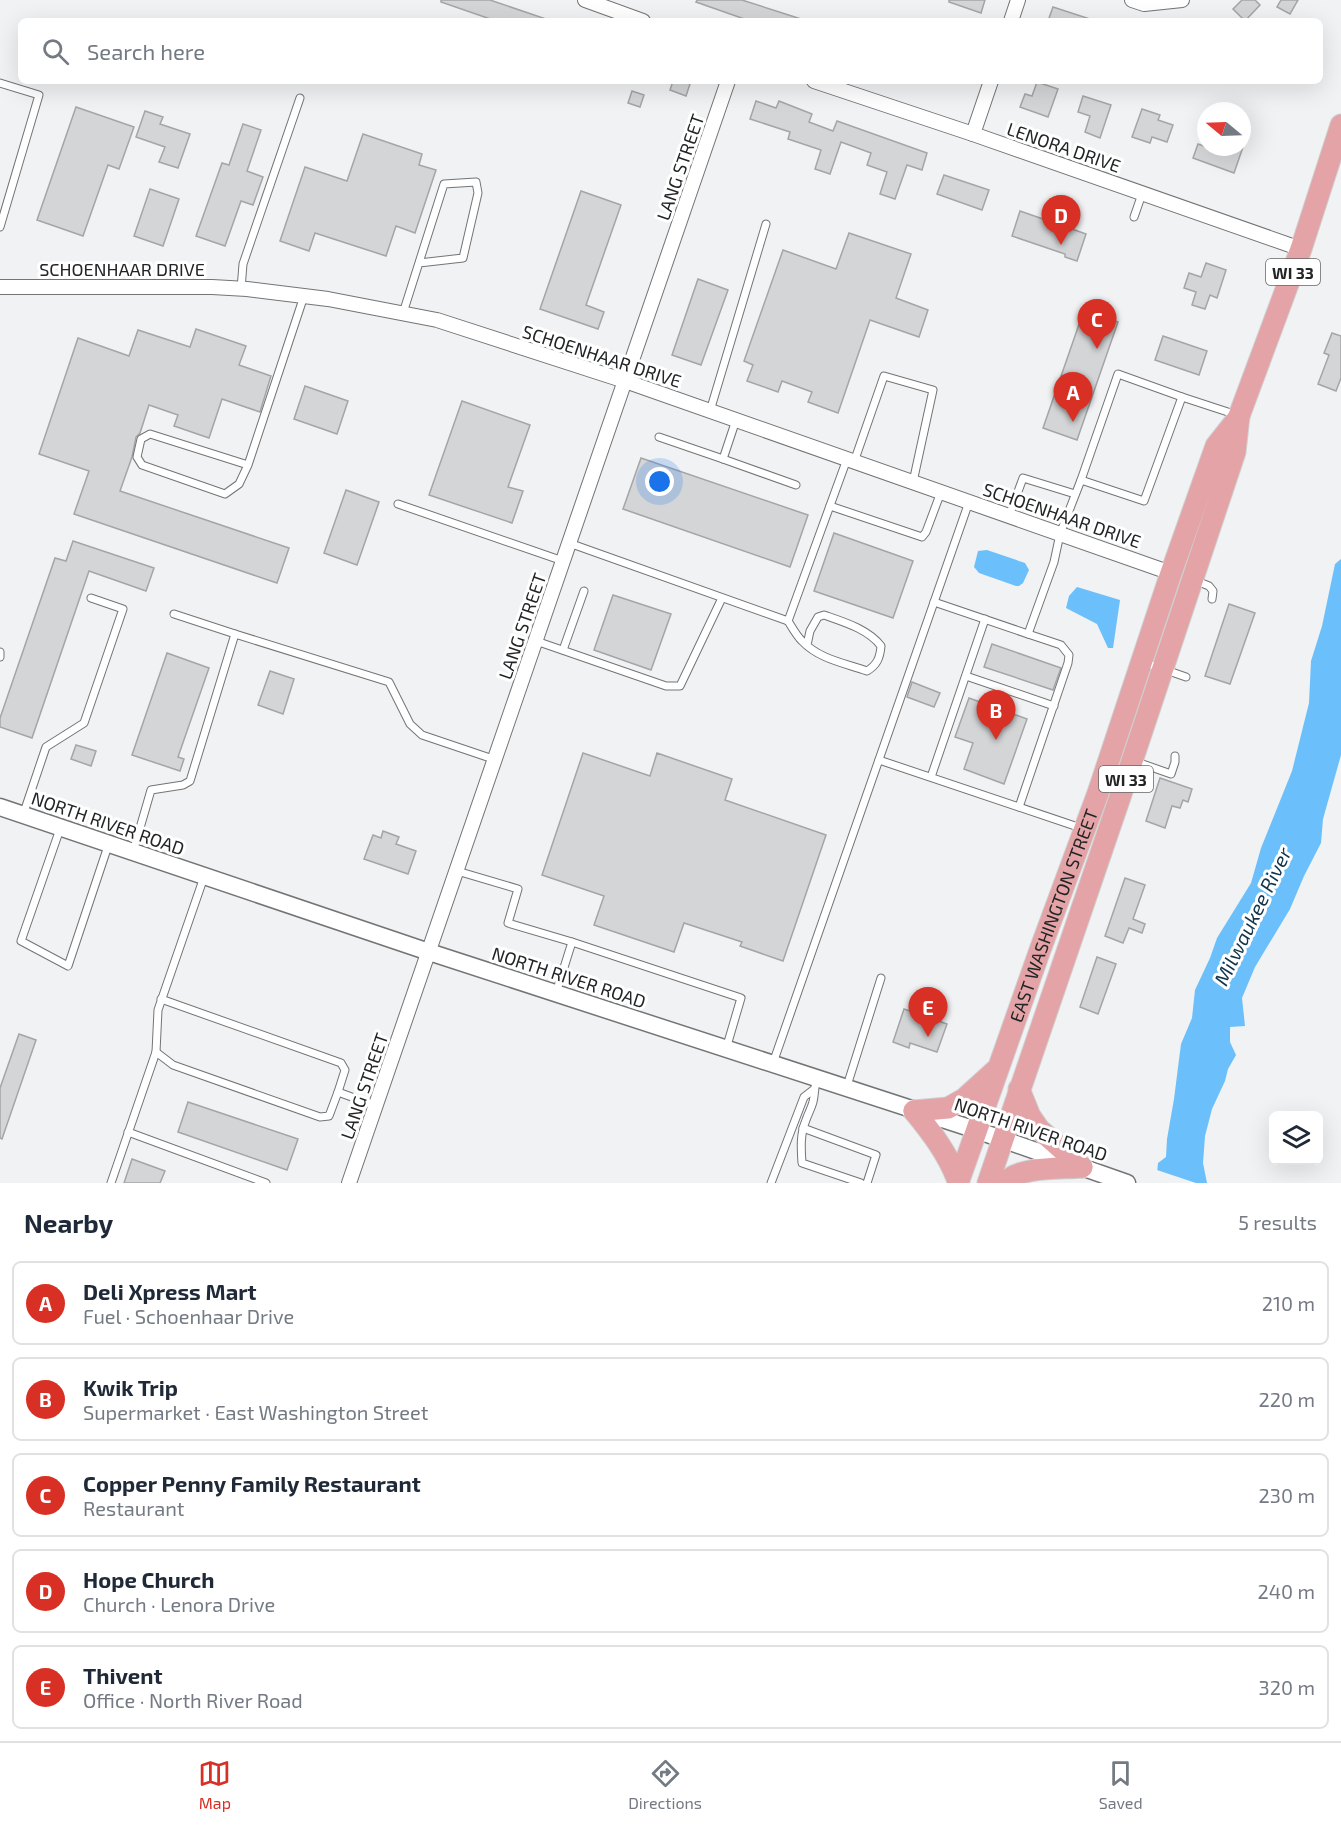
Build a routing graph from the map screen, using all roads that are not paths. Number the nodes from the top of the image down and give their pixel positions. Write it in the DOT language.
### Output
graph roads {
  1 [pos="585,0"];
  2 [pos="1018,0"];
  3 [pos="1132,0"];
  4 [pos="1182,0"];
  5 [pos="635,18"];
  6 [pos="1012,18"];
  7 [pos="0,83"];
  8 [pos="727,84"];
  9 [pos="823,84"];
  10 [pos="990,84"];
  11 [pos="300,98"];
  12 [pos="1341,125"];
  13 [pos="973,134"];
  14 [pos="1142,194"];
  15 [pos="1134,217"];
  16 [pos="766,224"];
  17 [pos="0,227"];
  18 [pos="1301,249"];
  19 [pos="419,263"];
  20 [pos="1,289"];
  21 [pos="241,289"];
  22 [pos="304,296"];
  23 [pos="403,313"];
  24 [pos="625,381"];
  25 [pos="1182,397"];
  26 [pos="710,411"];
  27 [pos="1239,416"];
  28 [pos="736,420"];
  29 [pos="659,437"];
  30 [pos="723,459"];
  31 [pos="851,460"];
  32 [pos="248,465"];
  33 [pos="1081,480"];
  34 [pos="913,482"];
  35 [pos="796,485"];
  36 [pos="941,492"];
  37 [pos="1075,494"];
  38 [pos="969,502"];
  39 [pos="398,504"];
  40 [pos="830,506"];
  41 [pos="1009,516"];
  42 [pos="1060,534"];
  43 [pos="569,543"];
  44 [pos="563,561"];
  45 [pos="1171,573"];
  46 [pos="1192,580"];
  47 [pos="584,591"];
  48 [pos="91,598"];
  49 [pos="723,598"];
  50 [pos="1212,599"];
  51 [pos="934,602"];
  52 [pos="174,614"];
  53 [pos="985,619"];
  54 [pos="788,621"];
  55 [pos="236,634"];
  56 [pos="1028,634"];
  57 [pos="536,641"];
  58 [pos="807,645"];
  59 [pos="563,650"];
  60 [pos="0,652"];
  61 [pos="0,657"];
  62 [pos="1141,661"];
  63 [pos="1163,669"];
  64 [pos="966,676"];
  65 [pos="1186,677"];
  66 [pos="1054,706"];
  67 [pos="1111,753"];
  68 [pos="1175,756"];
  69 [pos="496,760"];
  70 [pos="879,760"];
  71 [pos="1132,760"];
  72 [pos="931,777"];
  73 [pos="0,807"];
  74 [pos="1019,807"];
  75 [pos="23,814"];
  76 [pos="60,827"];
  77 [pos="1084,829"];
  78 [pos="109,843"];
  79 [pos="133,852"];
  80 [pos="457,871"];
  81 [pos="205,876"];
  82 [pos="1072,897"];
  83 [pos="572,942"];
  84 [pos="429,952"];
  85 [pos="881,978"];
  86 [pos="556,993"];
  87 [pos="161,999"];
  88 [pos="726,1049"];
  89 [pos="156,1052"];
  90 [pos="772,1064"];
  91 [pos="998,1067"];
  92 [pos="815,1084"];
  93 [pos="846,1089"];
  94 [pos="1019,1089"];
  95 [pos="338,1092"];
  96 [pos="376,1106"];
  97 [pos="914,1111"];
  98 [pos="803,1128"];
  99 [pos="976,1130"];
  100 [pos="128,1132"];
  101 [pos="1002,1139"];
  102 [pos="1082,1167"];
  103 [pos="958,1182"];
  104 [pos="1125,1182"];
  105 [pos="111,1183"];
  106 [pos="266,1183"];
  107 [pos="349,1183"];
  108 [pos="771,1183"];
  109 [pos="861,1183"];
  110 [pos="867,1183"];
  111 [pos="988,1183"];
  112 [pos="1005,1183"];
  1 -- 5 [label="street"];
  2 -- 6 [label="street"];
  3 -- 4 [label="street"];
  7 -- 17 [label="lane"];
  8 -- 24 [label="street, LANG STREET"];
  9 -- 13 [label="street, LENORA DRIVE"];
  10 -- 13 [label="street"];
  11 -- 21 [label="lane"];
  12 -- 18 [label="main road, EAST WASHINGTON STREET / WI 33"];
  13 -- 14 [label="street, LENORA DRIVE"];
  14 -- 15 [label="lane"];
  14 -- 18 [label="street, LENORA DRIVE"];
  16 -- 26 [label="lane"];
  18 -- 27 [label="main road, EAST WASHINGTON STREET / WI 33"];
  19 -- 19 [label="lane"];
  19 -- 23 [label="lane"];
  20 -- 21 [label="street, SCHOENHAAR DRIVE"];
  21 -- 22 [label="street, SCHOENHAAR DRIVE"];
  22 -- 23 [label="street, SCHOENHAAR DRIVE"];
  22 -- 32 [label="lane"];
  23 -- 24 [label="street, SCHOENHAAR DRIVE"];
  24 -- 26 [label="street, SCHOENHAAR DRIVE"];
  24 -- 43 [label="street, LANG STREET"];
  25 -- 27 [label="lane"];
  25 -- 33 [label="lane"];
  25 -- 33 [label="lane"];
  26 -- 28 [label="street, SCHOENHAAR DRIVE"];
  27 -- 45 [label="main road, EAST WASHINGTON STREET / WI 33"];
  27 -- 46 [label="main road, EAST WASHINGTON STREET / WI 33"];
  28 -- 30 [label="lane"];
  28 -- 31 [label="street, SCHOENHAAR DRIVE"];
  29 -- 30 [label="lane"];
  30 -- 35 [label="lane"];
  31 -- 34 [label="street, SCHOENHAAR DRIVE"];
  31 -- 34 [label="lane"];
  31 -- 40 [label="lane"];
  32 -- 32 [label="lane"];
  33 -- 37 [label="lane"];
  34 -- 36 [label="street, SCHOENHAAR DRIVE"];
  36 -- 38 [label="street, SCHOENHAAR DRIVE"];
  36 -- 40 [label="lane"];
  37 -- 41 [label="lane"];
  37 -- 42 [label="lane"];
  38 -- 41 [label="street, SCHOENHAAR DRIVE"];
  38 -- 51 [label="lane"];
  39 -- 44 [label="lane"];
  40 -- 54 [label="lane"];
  41 -- 42 [label="street, SCHOENHAAR DRIVE"];
  42 -- 45 [label="street, SCHOENHAAR DRIVE"];
  42 -- 56 [label="lane"];
  43 -- 44 [label="street, LANG STREET"];
  43 -- 49 [label="lane"];
  44 -- 57 [label="street, LANG STREET"];
  45 -- 46 [label="lane"];
  45 -- 62 [label="main road, EAST WASHINGTON STREET / WI 33"];
  46 -- 50 [label="lane"];
  46 -- 63 [label="main road, EAST WASHINGTON STREET / WI 33"];
  47 -- 59 [label="lane"];
  48 -- 75 [label="lane"];
  49 -- 54 [label="lane"];
  49 -- 59 [label="lane"];
  51 -- 53 [label="lane"];
  51 -- 70 [label="lane"];
  52 -- 55 [label="lane"];
  53 -- 56 [label="lane"];
  53 -- 64 [label="lane"];
  54 -- 58 [label="lane"];
  55 -- 69 [label="lane"];
  55 -- 79 [label="lane"];
  56 -- 66 [label="lane"];
  57 -- 59 [label="lane"];
  57 -- 69 [label="street, LANG STREET"];
  58 -- 58 [label="lane"];
  60 -- 61 [label="lane"];
  62 -- 63 [label="lane"];
  62 -- 67 [label="main road, EAST WASHINGTON STREET / WI 33"];
  63 -- 65 [label="lane"];
  63 -- 71 [label="main road, EAST WASHINGTON STREET / WI 33"];
  64 -- 66 [label="lane"];
  64 -- 72 [label="lane"];
  66 -- 74 [label="lane"];
  67 -- 71 [label="lane"];
  67 -- 77 [label="main road, EAST WASHINGTON STREET / WI 33"];
  68 -- 71 [label="lane"];
  69 -- 80 [label="street, LANG STREET"];
  70 -- 72 [label="lane"];
  70 -- 90 [label="lane"];
  71 -- 82 [label="main road, EAST WASHINGTON STREET / WI 33"];
  72 -- 74 [label="lane"];
  73 -- 75 [label="street, NORTH RIVER ROAD"];
  74 -- 77 [label="lane"];
  75 -- 76 [label="street, NORTH RIVER ROAD"];
  76 -- 78 [label="street, NORTH RIVER ROAD"];
  76 -- 78 [label="lane"];
  77 -- 82 [label="main road, EAST WASHINGTON STREET / WI 33"];
  78 -- 79 [label="street, NORTH RIVER ROAD"];
  79 -- 81 [label="street, NORTH RIVER ROAD"];
  80 -- 83 [label="lane"];
  80 -- 84 [label="street, LANG STREET"];
  81 -- 84 [label="street, NORTH RIVER ROAD"];
  81 -- 87 [label="lane"];
  82 -- 91 [label="main road, EAST WASHINGTON STREET / WI 33"];
  82 -- 94 [label="main road, EAST WASHINGTON STREET / WI 33"];
  83 -- 86 [label="lane"];
  83 -- 88 [label="lane"];
  84 -- 86 [label="street, NORTH RIVER ROAD"];
  84 -- 96 [label="street, LANG STREET"];
  85 -- 93 [label="lane"];
  86 -- 88 [label="street, NORTH RIVER ROAD"];
  87 -- 89 [label="lane"];
  87 -- 95 [label="lane"];
  88 -- 90 [label="street, NORTH RIVER ROAD"];
  89 -- 95 [label="lane"];
  89 -- 100 [label="lane"];
  90 -- 92 [label="street, NORTH RIVER ROAD"];
  91 -- 97 [label="main road"];
  91 -- 99 [label="main road, EAST WASHINGTON STREET / WI 33"];
  92 -- 93 [label="street, NORTH RIVER ROAD"];
  92 -- 98 [label="lane"];
  92 -- 108 [label="lane"];
  93 -- 97 [label="street, NORTH RIVER ROAD"];
  94 -- 101 [label="main road, EAST WASHINGTON STREET / WI 33"];
  94 -- 102 [label="main road"];
  95 -- 96 [label="lane"];
  96 -- 107 [label="street, LANG STREET"];
  97 -- 99 [label="street, NORTH RIVER ROAD"];
  97 -- 103 [label="main road"];
  98 -- 109 [label="lane"];
  98 -- 110 [label="lane"];
  99 -- 101 [label="street, NORTH RIVER ROAD"];
  99 -- 103 [label="main road, EAST WASHINGTON STREET / WI 33"];
  100 -- 105 [label="lane"];
  100 -- 106 [label="lane"];
  101 -- 102 [label="street, NORTH RIVER ROAD"];
  101 -- 111 [label="main road, EAST WASHINGTON STREET / WI 33"];
  102 -- 104 [label="street, NORTH RIVER ROAD"];
  102 -- 112 [label="main road"];
}
